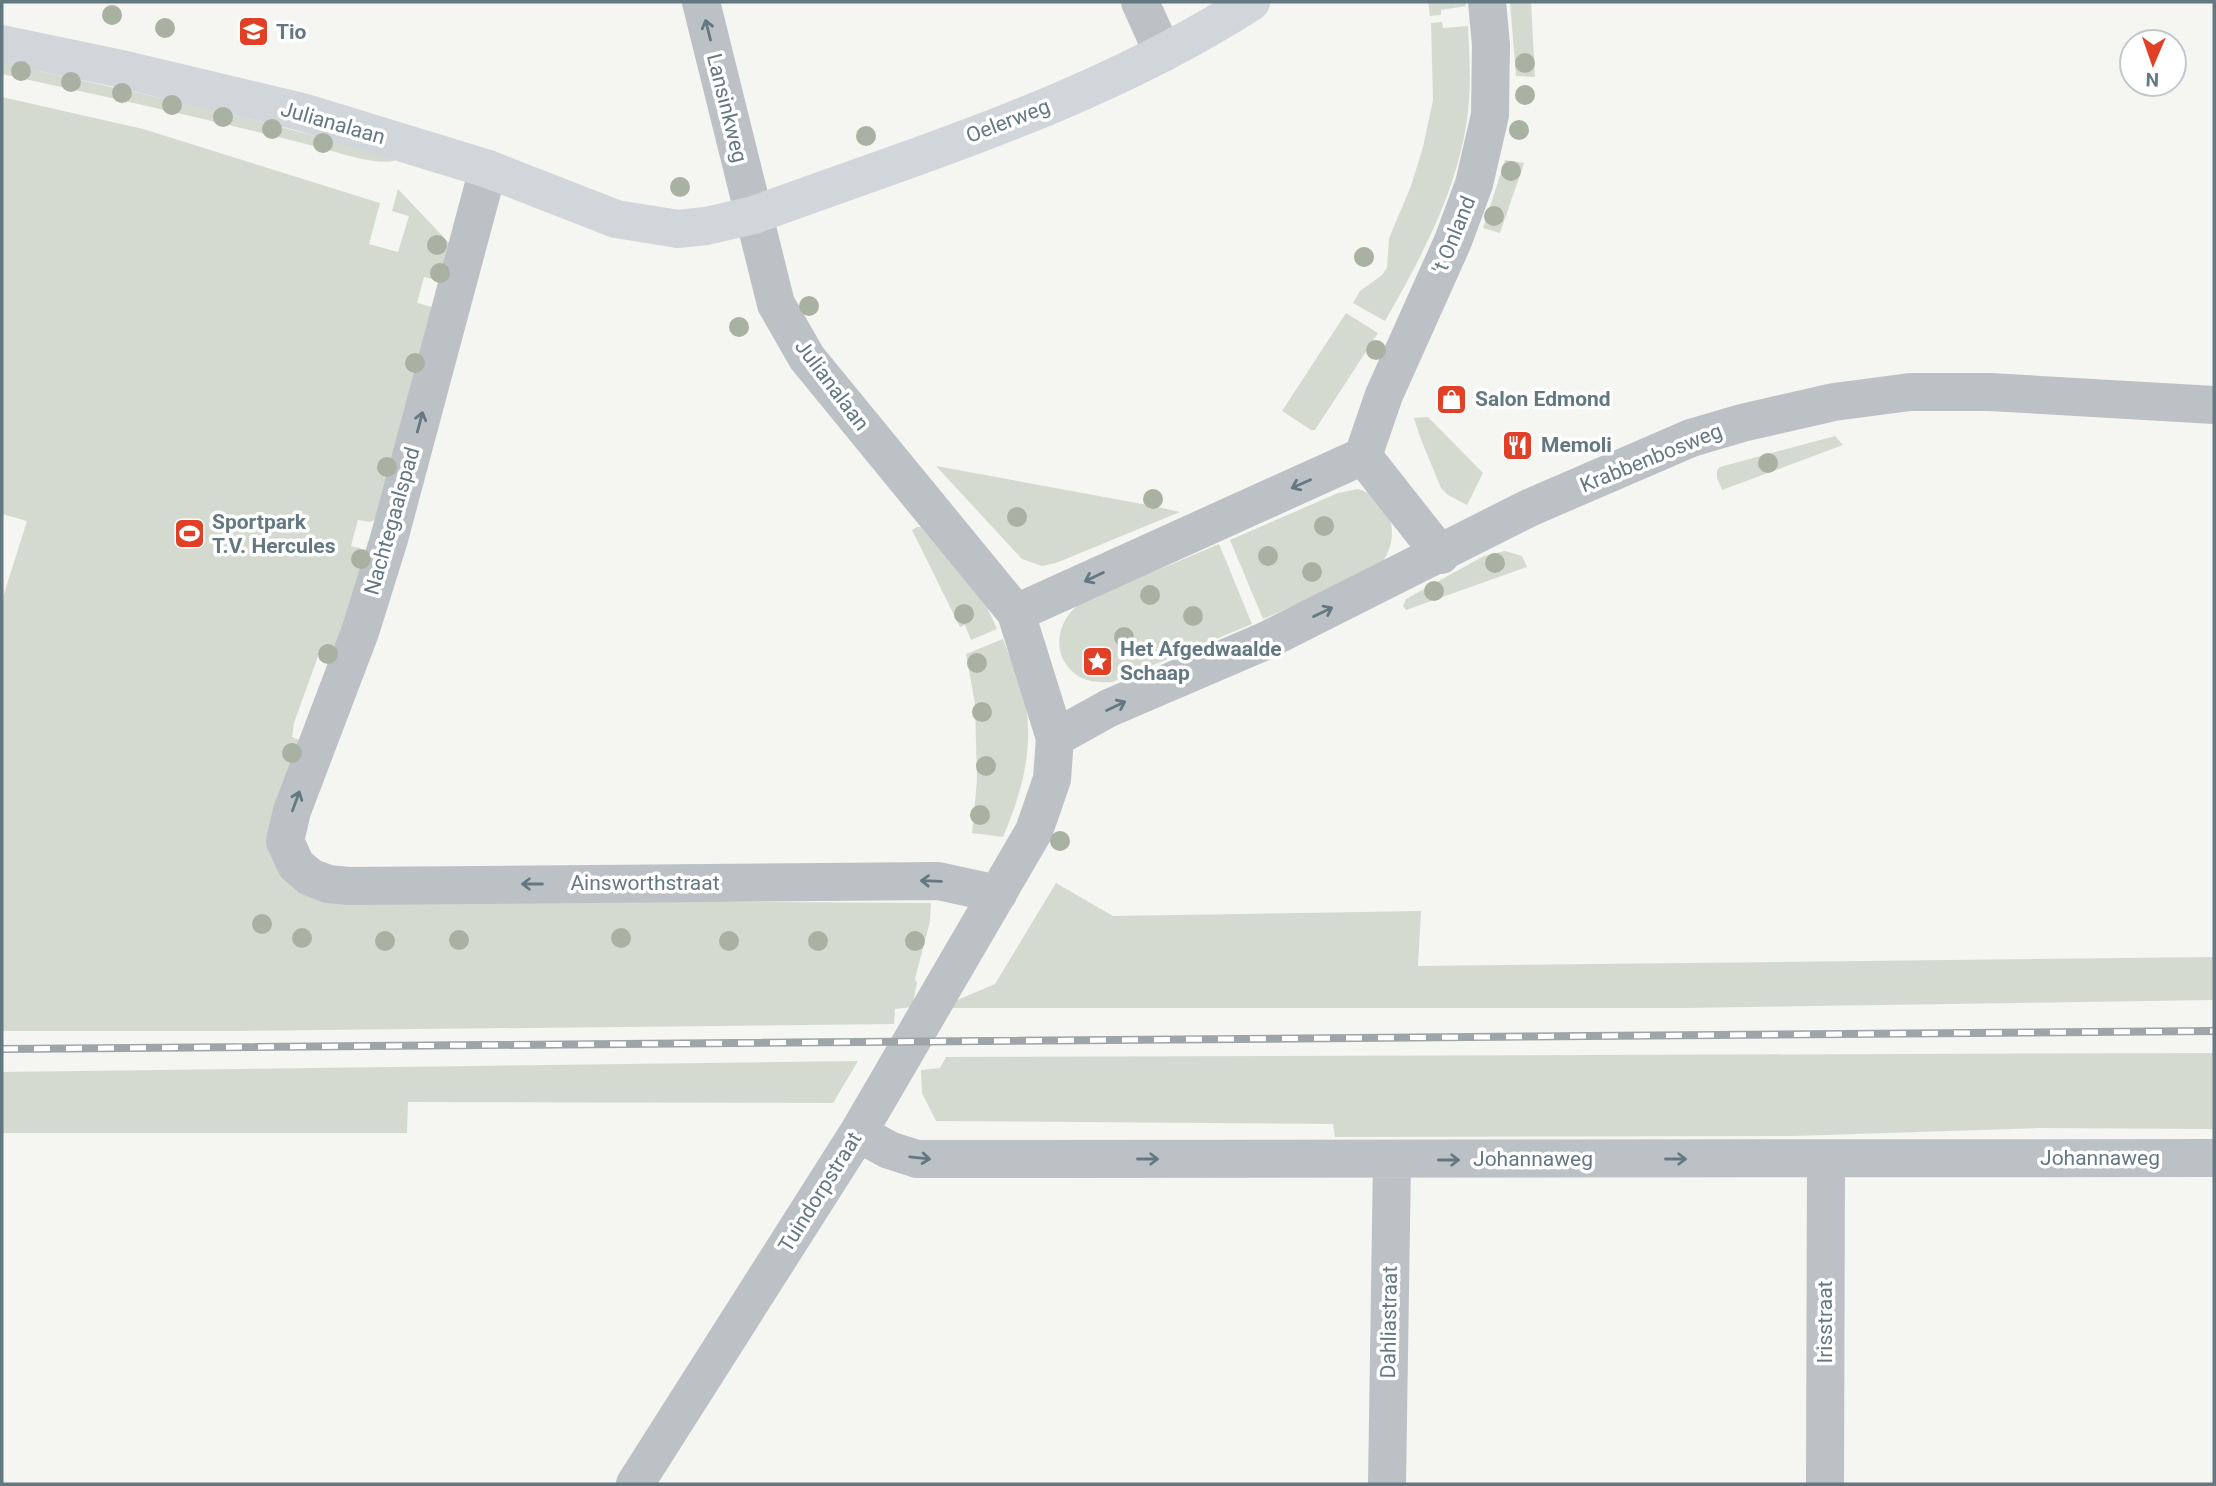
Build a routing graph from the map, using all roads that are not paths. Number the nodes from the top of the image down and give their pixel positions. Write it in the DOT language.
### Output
graph roads {
  1 [pos="701,2"];
  2 [pos="1140,2"];
  3 [pos="1251,2"];
  4 [pos="1487,2"];
  5 [pos="2,44"];
  6 [pos="1163,54"];
  7 [pos="488,169"];
  8 [pos="754,215"];
  9 [pos="2214,405"];
  10 [pos="1363,456"];
  11 [pos="1441,555"];
  12 [pos="1016,613"];
  13 [pos="1055,738"];
  14 [pos="296,865"];
  15 [pos="998,894"];
  16 [pos="858,1133"];
  17 [pos="2214,1158"];
  18 [pos="1826,1159"];
  19 [pos="1392,1160"];
  20 [pos="635,1484"];
  21 [pos="1387,1484"];
  22 [pos="1825,1484"];
  8 -- 1 [label="street, Lansinkweg, one-way"];
  2 -- 6 [label="street"];
  3 -- 6 [label="main road, Oelerweg"];
  4 -- 10 [label="street, 't Onland"];
  5 -- 7 [label="main road, Julianalaan"];
  6 -- 8 [label="main road, Oelerweg"];
  7 -- 8 [label="main road, Julianalaan"];
  14 -- 7 [label="street, Nachtegaalspad, one-way"];
  8 -- 12 [label="street, Julianalaan"];
  9 -- 11 [label="street, Krabbenbosweg"];
  10 -- 11 [label="street"];
  10 -- 12 [label="street, one-way"];
  13 -- 11 [label="street, Krabbenbosweg, one-way"];
  12 -- 13 [label="street, Julianalaan"];
  13 -- 15 [label="street, Julianalaan"];
  15 -- 14 [label="street, Ainsworthstraat, one-way"];
  15 -- 16 [label="street, Tuindorpstraat"];
  16 -- 19 [label="street, Johannaweg, one-way"];
  16 -- 20 [label="street, Tuindorpstraat"];
  17 -- 18 [label="street, Johannaweg"];
  19 -- 18 [label="street, Johannaweg, one-way"];
  18 -- 22 [label="street, Irisstraat"];
  19 -- 21 [label="street, Dahliastraat"];
}
